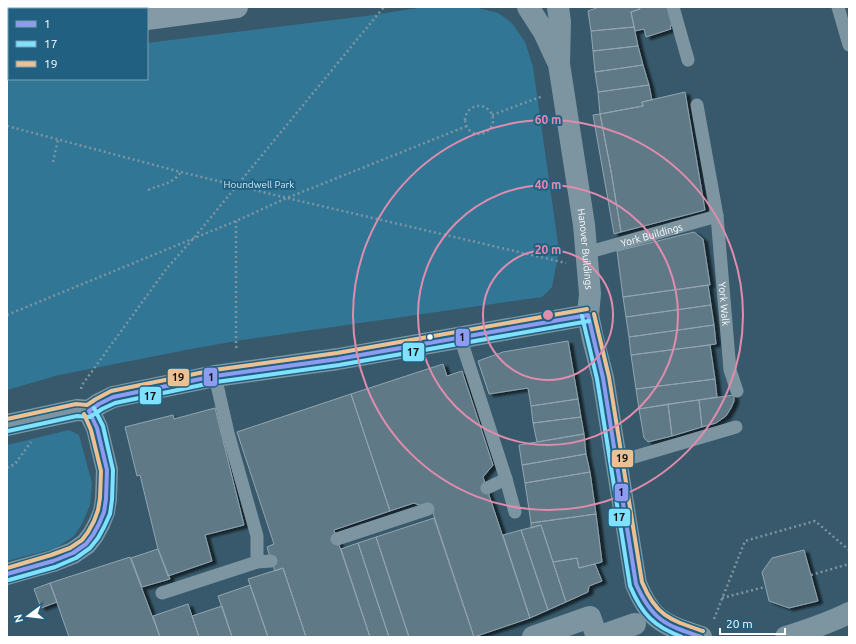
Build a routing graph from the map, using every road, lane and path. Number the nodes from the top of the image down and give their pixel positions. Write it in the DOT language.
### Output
graph roads {
  1 [pos="237,7"];
  2 [pos="383,7"];
  3 [pos="528,7"];
  4 [pos="558,7"];
  5 [pos="673,7"];
  6 [pos="838,7"];
  7 [pos="148,19"];
  8 [pos="849,45"];
  9 [pos="688,60"];
  10 [pos="559,64"];
  11 [pos="563,89"];
  12 [pos="697,104"];
  13 [pos="492,115"];
  14 [pos="7,126"];
  15 [pos="467,126"];
  16 [pos="58,140"];
  17 [pos="53,162"];
  18 [pos="181,172"];
  19 [pos="237,186"];
  20 [pos="148,190"];
  21 [pos="287,198"];
  22 [pos="717,216"];
  23 [pos="236,221"];
  24 [pos="193,239"];
  25 [pos="587,261"];
  26 [pos="7,315"];
  27 [pos="588,315"];
  28 [pos="460,337"];
  29 [pos="242,373"];
  30 [pos="215,376"];
  31 [pos="737,391"];
  32 [pos="83,411"];
  33 [pos="7,425"];
  34 [pos="736,427"];
  35 [pos="617,462"];
  36 [pos="506,479"];
  37 [pos="487,488"];
  38 [pos="428,509"];
  39 [pos="515,512"];
  40 [pos="337,539"];
  41 [pos="849,550"];
  42 [pos="271,561"];
  43 [pos="257,562"];
  44 [pos="849,564"];
  45 [pos="7,574"];
  46 [pos="810,575"];
  47 [pos="765,587"];
  48 [pos="162,594"];
  49 [pos="722,598"];
  50 [pos="849,613"];
  51 [pos="714,619"];
  52 [pos="635,624"];
  53 [pos="533,637"];
  54 [pos="598,637"];
  55 [pos="701,637"];
  56 [pos="786,637"];
  1 -- 7 [label="street"];
  2 -- 19 [label="path"];
  3 -- 10 [label="street, Hanover Buildings"];
  4 -- 10 [label="street, Hanover Buildings"];
  5 -- 9 [label="lane"];
  6 -- 8 [label="lane"];
  10 -- 11 [label="street, Hanover Buildings"];
  11 -- 13 [label="path"];
  11 -- 25 [label="street, Hanover Buildings"];
  12 -- 22 [label="lane, York Walk"];
  13 -- 15 [label="path"];
  13 -- 15 [label="path"];
  14 -- 16 [label="path"];
  15 -- 21 [label="path"];
  16 -- 17 [label="path"];
  16 -- 18 [label="path"];
  18 -- 19 [label="path"];
  18 -- 20 [label="path"];
  19 -- 21 [label="path"];
  19 -- 24 [label="path"];
  21 -- 23 [label="path"];
  21 -- 25 [label="path"];
  22 -- 25 [label="lane, York Buildings"];
  22 -- 31 [label="lane, York Walk"];
  23 -- 24 [label="path"];
  23 -- 29 [label="path"];
  24 -- 26 [label="path"];
  24 -- 32 [label="path"];
  25 -- 27 [label="street, Hanover Buildings"];
  27 -- 28 [label="street"];
  27 -- 35 [label="street, Hanover Buildings"];
  28 -- 29 [label="street"];
  28 -- 36 [label="lane"];
  29 -- 30 [label="street"];
  30 -- 32 [label="street"];
  30 -- 43 [label="lane"];
  32 -- 33 [label="street"];
  32 -- 45 [label="street"];
  34 -- 35 [label="lane"];
  35 -- 55 [label="street, Hanover Buildings"];
  36 -- 37 [label="lane"];
  36 -- 39 [label="lane"];
  38 -- 40 [label="lane"];
  41 -- 49 [label="path"];
  42 -- 43 [label="lane"];
  43 -- 48 [label="lane"];
  44 -- 46 [label="path"];
  47 -- 49 [label="path"];
  49 -- 51 [label="path"];
  50 -- 56 [label="street"];
  52 -- 54 [label="street"];
  53 -- 54 [label="street"];
}
